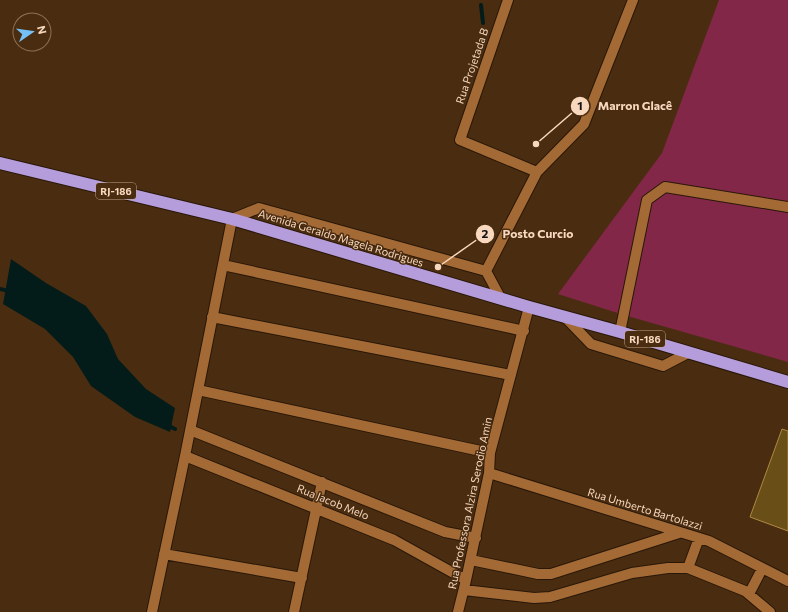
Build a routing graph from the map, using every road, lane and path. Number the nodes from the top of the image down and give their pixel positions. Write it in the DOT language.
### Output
graph roads {
  1 [pos="508,0"];
  2 [pos="633,0"];
  3 [pos="0,163"];
  4 [pos="537,172"];
  5 [pos="788,207"];
  6 [pos="232,219"];
  7 [pos="223,265"];
  8 [pos="486,271"];
  9 [pos="501,299"];
  10 [pos="530,307"];
  11 [pos="564,316"];
  12 [pos="212,317"];
  13 [pos="524,331"];
  14 [pos="620,332"];
  15 [pos="688,353"];
  16 [pos="511,375"];
  17 [pos="788,382"];
  18 [pos="198,390"];
  19 [pos="190,430"];
  20 [pos="490,453"];
  21 [pos="185,456"];
  22 [pos="489,473"];
  23 [pos="322,482"];
  24 [pos="316,508"];
  25 [pos="679,533"];
  26 [pos="476,538"];
  27 [pos="699,538"];
  28 [pos="164,554"];
  29 [pos="471,560"];
  30 [pos="688,568"];
  31 [pos="762,569"];
  32 [pos="302,578"];
  33 [pos="788,581"];
  34 [pos="465,585"];
  35 [pos="749,594"];
  36 [pos="297,611"];
  37 [pos="152,612"];
  38 [pos="458,612"];
  39 [pos="770,612"];
  1 -- 4 [label="street, Rua Projetada B"];
  2 -- 4 [label="street"];
  3 -- 6 [label="highway, Avenida Geraldo Magela Rodrigues / RJ-186"];
  4 -- 8 [label="street"];
  5 -- 14 [label="street"];
  6 -- 7 [label="street"];
  6 -- 8 [label="street"];
  6 -- 9 [label="highway, Avenida Geraldo Magela Rodrigues / RJ-186"];
  7 -- 12 [label="street"];
  7 -- 13 [label="street"];
  8 -- 9 [label="street"];
  9 -- 10 [label="highway, Avenida Geraldo Magela Rodrigues / RJ-186"];
  10 -- 11 [label="highway, Avenida Geraldo Magela Rodrigues / RJ-186"];
  10 -- 13 [label="street, Rua Professora Alzira Serodio Amin"];
  11 -- 14 [label="highway, Avenida Geraldo Magela Rodrigues / RJ-186"];
  11 -- 15 [label="street"];
  12 -- 16 [label="street"];
  12 -- 18 [label="street"];
  13 -- 16 [label="street, Rua Professora Alzira Serodio Amin"];
  14 -- 15 [label="highway, Avenida Geraldo Magela Rodrigues / RJ-186"];
  15 -- 17 [label="highway, Avenida Geraldo Magela Rodrigues / RJ-186"];
  16 -- 20 [label="street, Rua Professora Alzira Serodio Amin"];
  18 -- 19 [label="street"];
  18 -- 20 [label="street"];
  19 -- 21 [label="street"];
  19 -- 23 [label="street, Rua Jacob Melo"];
  20 -- 22 [label="street, Rua Professora Alzira Serodio Amin"];
  21 -- 24 [label="street, Rua Jacob Melo"];
  21 -- 28 [label="street"];
  22 -- 25 [label="street, Rua Umberto Bartolazzi"];
  22 -- 26 [label="street, Rua Professora Alzira Serodio Amin"];
  23 -- 24 [label="street"];
  23 -- 26 [label="street, Rua Jacob Melo"];
  24 -- 32 [label="street"];
  24 -- 34 [label="street, Rua Jacob Melo"];
  25 -- 27 [label="street, Rua Umberto Bartolazzi"];
  25 -- 29 [label="street"];
  26 -- 29 [label="street, Rua Professora Alzira Serodio Amin"];
  27 -- 30 [label="street"];
  27 -- 31 [label="street, Rua Umberto Bartolazzi"];
  28 -- 32 [label="street"];
  28 -- 37 [label="street"];
  29 -- 34 [label="street, Rua Professora Alzira Serodio Amin"];
  30 -- 34 [label="street"];
  30 -- 35 [label="street"];
  31 -- 33 [label="street, Rua Umberto Bartolazzi"];
  31 -- 35 [label="street"];
  32 -- 36 [label="street"];
  34 -- 38 [label="street, Rua Professora Alzira Serodio Amin"];
  35 -- 39 [label="street"];
}
